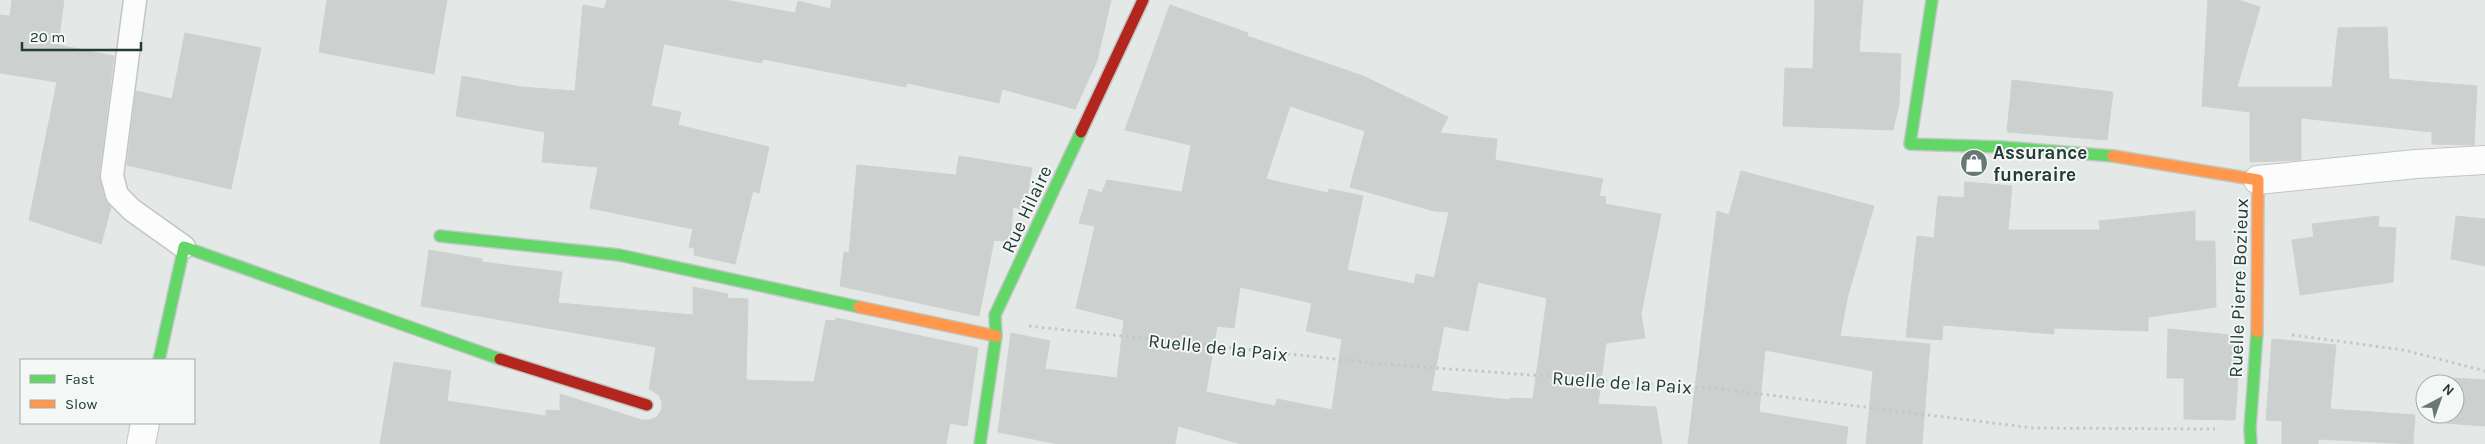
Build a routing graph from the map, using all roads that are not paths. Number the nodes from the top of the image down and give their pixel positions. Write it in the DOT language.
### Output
graph roads {
  1 [pos="135,0"];
  2 [pos="1143,0"];
  3 [pos="1932,0"];
  4 [pos="2485,160"];
  5 [pos="2258,180"];
  6 [pos="440,236"];
  7 [pos="184,247"];
  8 [pos="996,336"];
  9 [pos="159,359"];
  10 [pos="647,405"];
  11 [pos="145,424"];
  12 [pos="141,444"];
  13 [pos="980,444"];
  14 [pos="2251,444"];
  1 -- 7 [label="lane"];
  2 -- 8 [label="street, Rue Hilaire"];
  3 -- 5 [label="street, Ruelle Pierre Bozieux"];
  4 -- 5 [label="street"];
  5 -- 14 [label="street, Ruelle Pierre Bozieux"];
  6 -- 8 [label="street"];
  7 -- 9 [label="street"];
  7 -- 10 [label="street"];
  8 -- 13 [label="street, Rue Hilaire"];
  11 -- 12 [label="street"];
}
